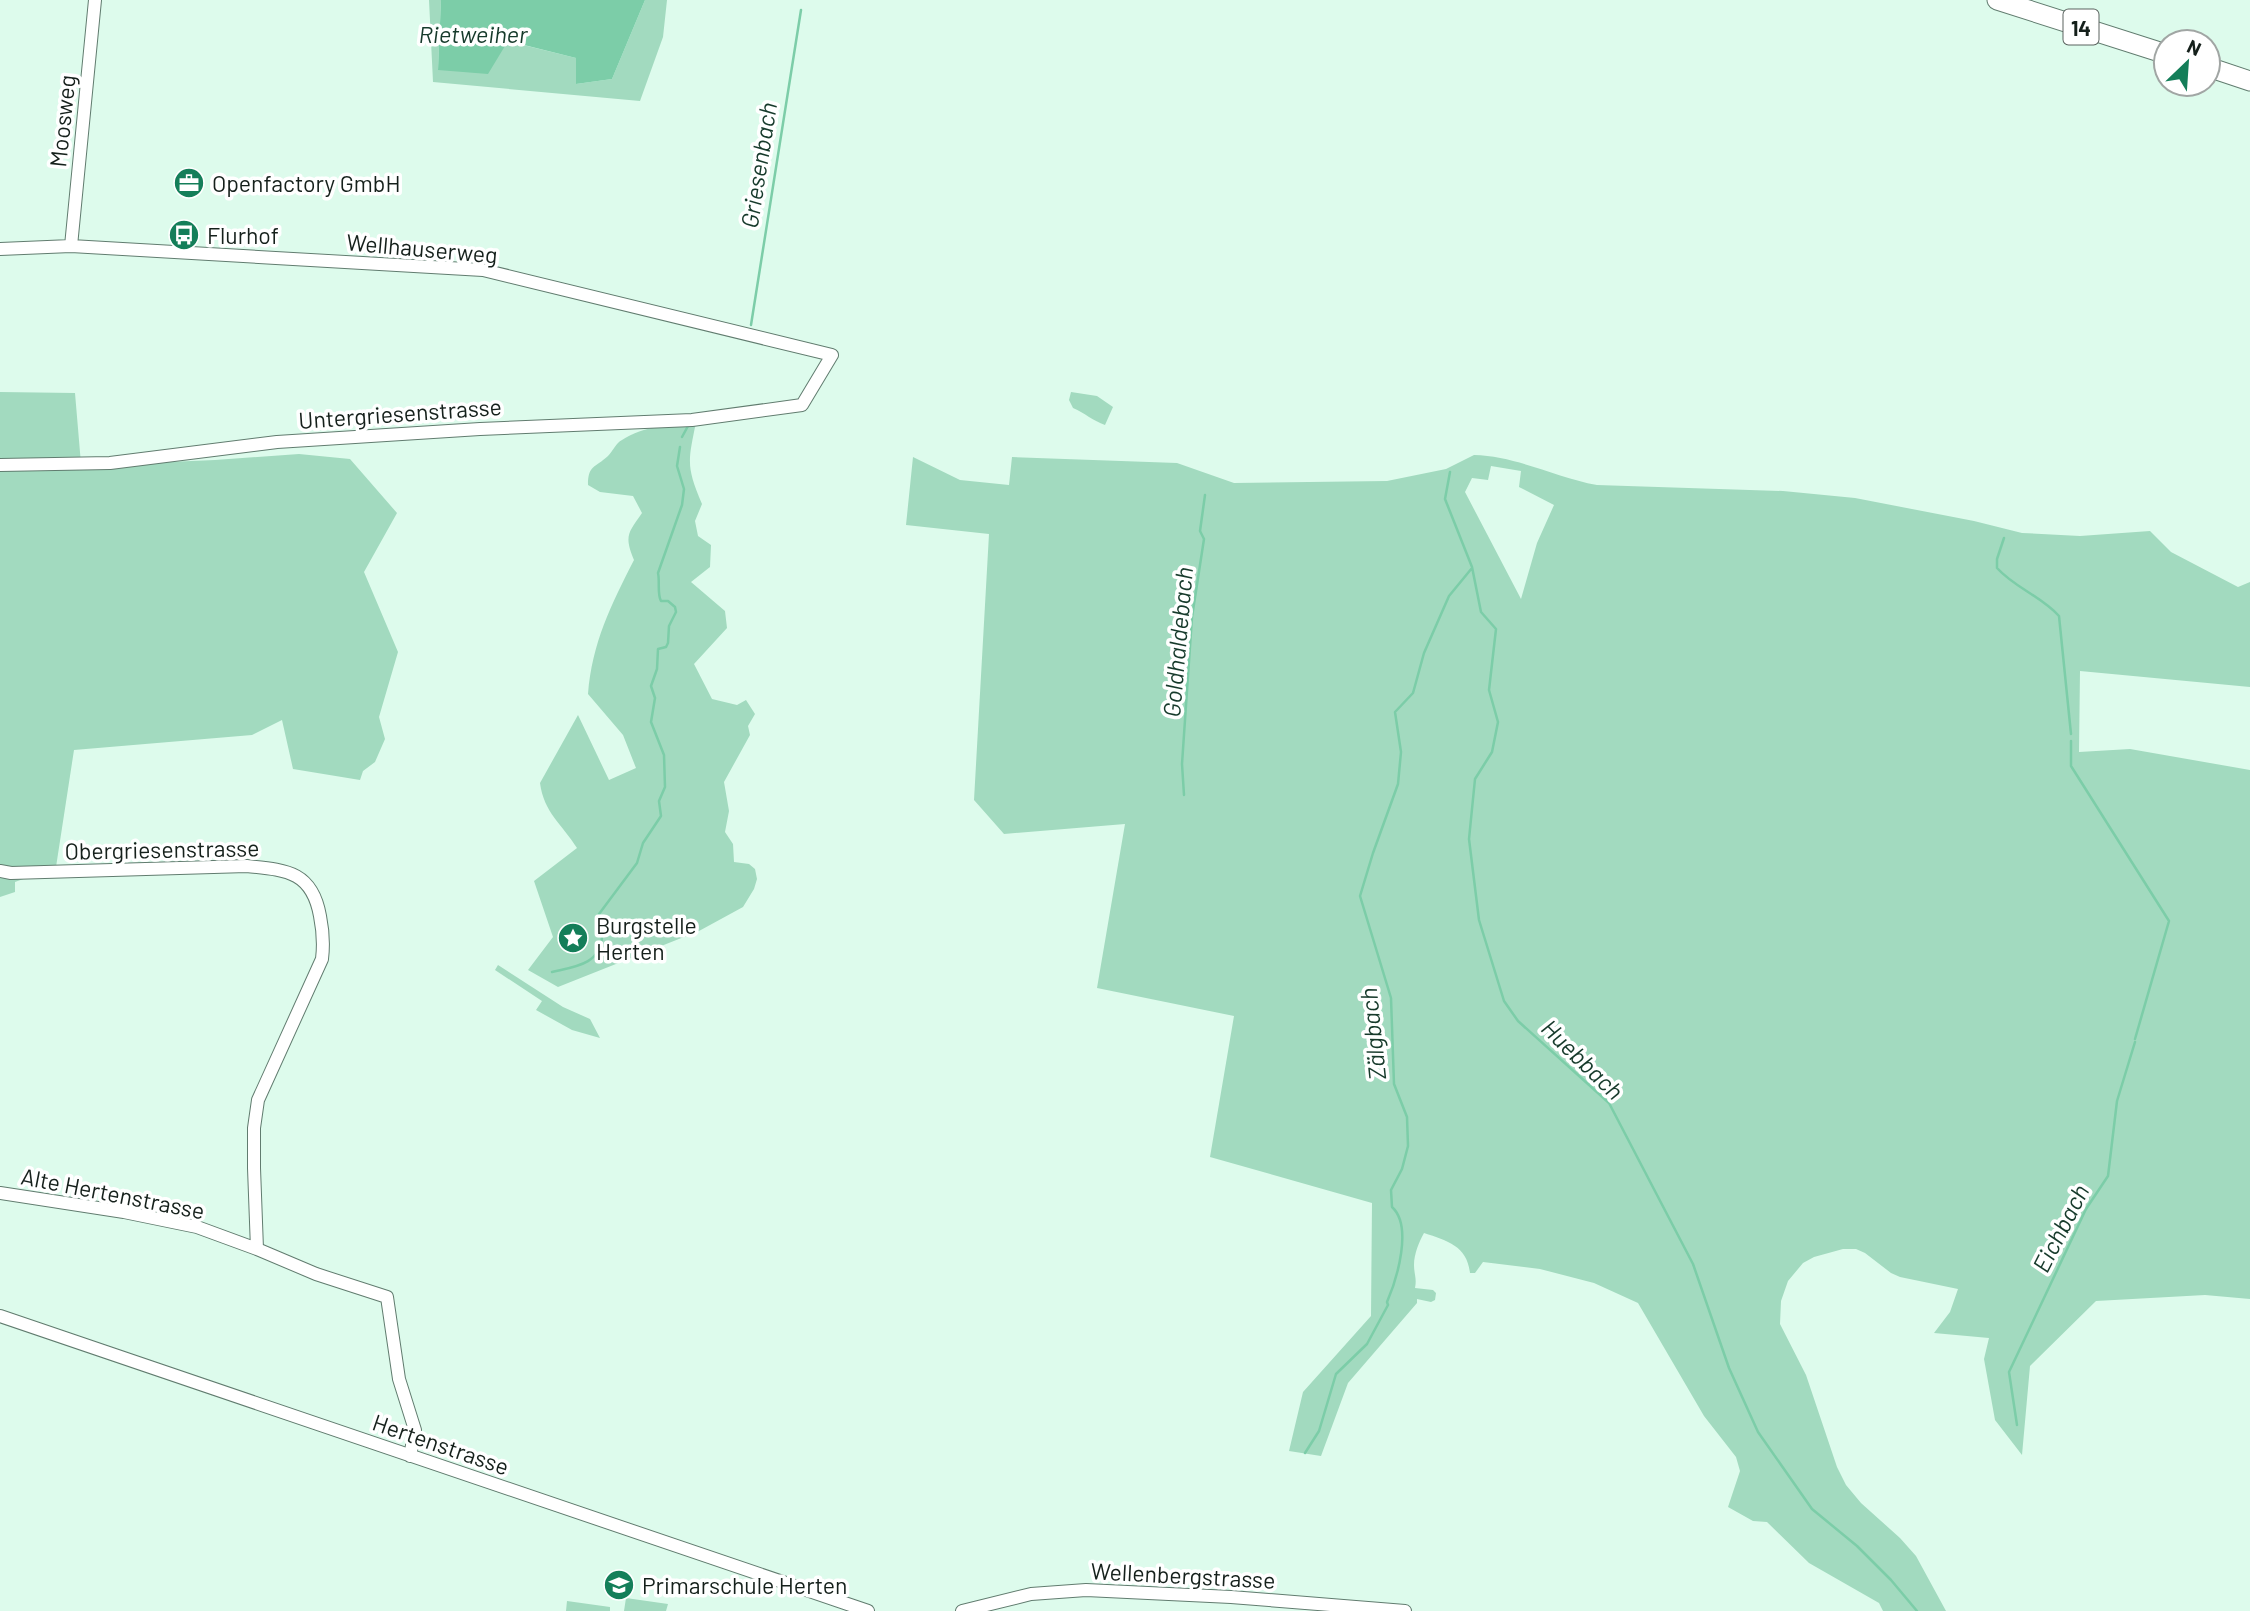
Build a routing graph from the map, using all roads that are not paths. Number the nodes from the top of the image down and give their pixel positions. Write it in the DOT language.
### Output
graph roads {
  1 [pos="95,0"];
  2 [pos="1997,0"];
  3 [pos="2152,50"];
  4 [pos="2222,72"];
  5 [pos="2250,81"];
  6 [pos="71,246"];
  7 [pos="0,248"];
  8 [pos="802,405"];
  9 [pos="0,465"];
  10 [pos="0,871"];
  11 [pos="0,1193"];
  12 [pos="257,1249"];
  13 [pos="0,1316"];
  14 [pos="410,1456"];
  15 [pos="868,1611"];
  16 [pos="962,1611"];
  17 [pos="1405,1611"];
  1 -- 6 [label="street, Moosweg"];
  2 -- 3 [label="main road, 14"];
  4 -- 5 [label="main road"];
  6 -- 7 [label="street, Wellhauserweg"];
  6 -- 8 [label="street, Wellhauserweg"];
  8 -- 9 [label="street, Untergriesenstrasse"];
  10 -- 12 [label="street, Obergriesenstrasse"];
  11 -- 12 [label="street, Alte Hertenstrasse"];
  12 -- 14 [label="street"];
  13 -- 14 [label="street, Hertenstrasse"];
  14 -- 15 [label="street, Hertenstrasse"];
  16 -- 17 [label="street, Wellenbergstrasse"];
}
